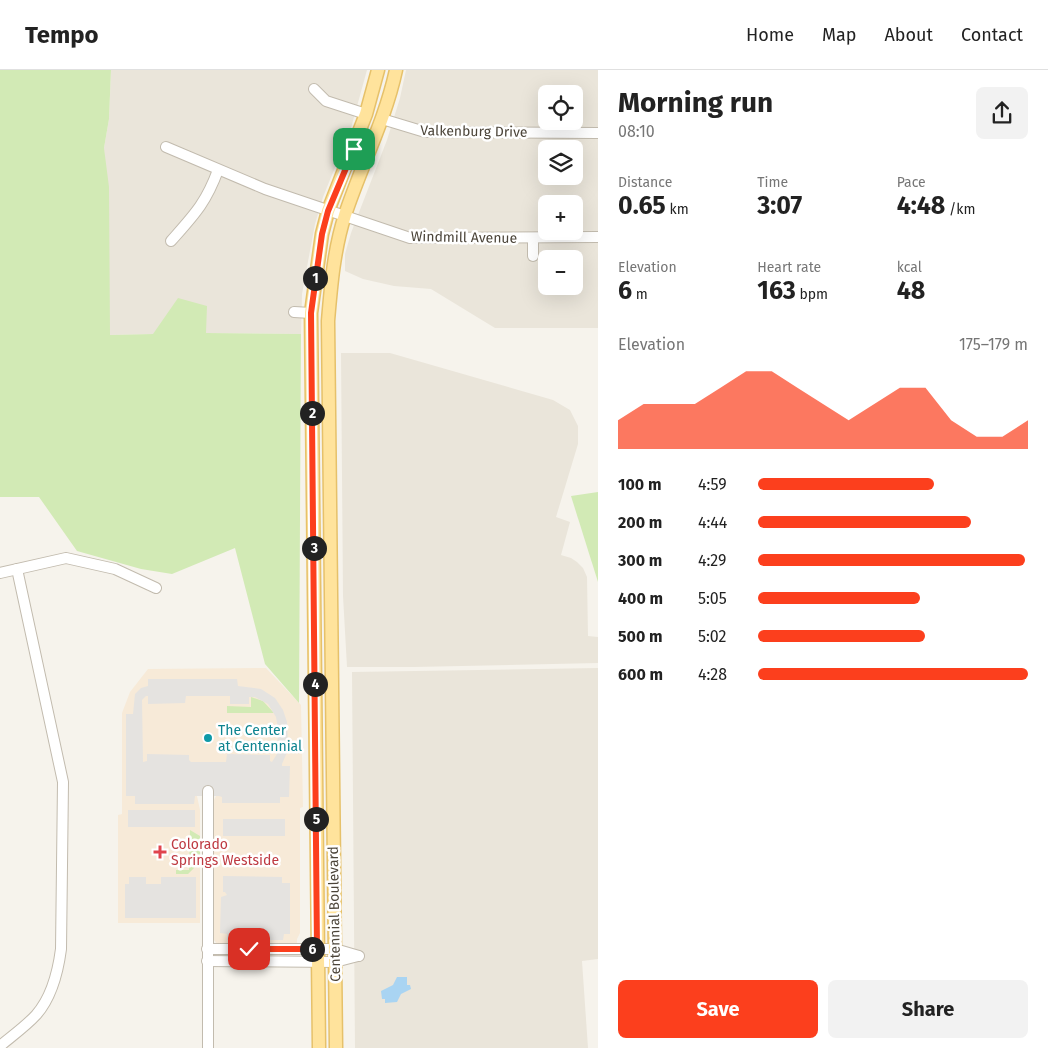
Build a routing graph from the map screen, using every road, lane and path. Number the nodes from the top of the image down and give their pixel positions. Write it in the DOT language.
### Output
graph roads {
  1 [pos="378,70"];
  2 [pos="396,70"];
  3 [pos="314,89"];
  4 [pos="366,114"];
  5 [pos="382,119"];
  6 [pos="598,133"];
  7 [pos="166,147"];
  8 [pos="218,170"];
  9 [pos="328,211"];
  10 [pos="345,216"];
  11 [pos="598,236"];
  12 [pos="533,238"];
  13 [pos="171,241"];
  14 [pos="533,256"];
  15 [pos="294,312"];
  16 [pos="311,313"];
  17 [pos="17,569"];
  18 [pos="0,573"];
  19 [pos="156,588"];
  20 [pos="208,792"];
  21 [pos="207,949"];
  22 [pos="318,955"];
  23 [pos="335,955"];
  24 [pos="207,961"];
  25 [pos="0,1046"];
  26 [pos="208,1048"];
  27 [pos="319,1048"];
  28 [pos="336,1048"];
  1 -- 4 [label="main road, Centennial Boulevard"];
  2 -- 5 [label="main road, Centennial Boulevard"];
  3 -- 4 [label="street"];
  4 -- 9 [label="main road, Centennial Boulevard"];
  5 -- 6 [label="street, Valkenburg Drive"];
  5 -- 10 [label="main road, Centennial Boulevard"];
  7 -- 8 [label="street, Windmill Avenue"];
  8 -- 9 [label="street, Windmill Avenue"];
  8 -- 13 [label="street"];
  9 -- 10 [label="street, Windmill Avenue"];
  9 -- 16 [label="main road, Centennial Boulevard"];
  10 -- 12 [label="street, Windmill Avenue"];
  10 -- 23 [label="main road, Centennial Boulevard"];
  11 -- 12 [label="street, Windmill Avenue"];
  12 -- 14 [label="street"];
  15 -- 16 [label="street"];
  16 -- 22 [label="main road, Centennial Boulevard"];
  17 -- 18 [label="street"];
  17 -- 19 [label="street"];
  17 -- 25 [label="street"];
  20 -- 21 [label="street"];
  21 -- 22 [label="street"];
  21 -- 24 [label="street"];
  22 -- 23 [label="street"];
  22 -- 24 [label="street"];
  22 -- 27 [label="main road, Centennial Boulevard"];
  23 -- 28 [label="main road, Centennial Boulevard"];
  24 -- 26 [label="street"];
}
